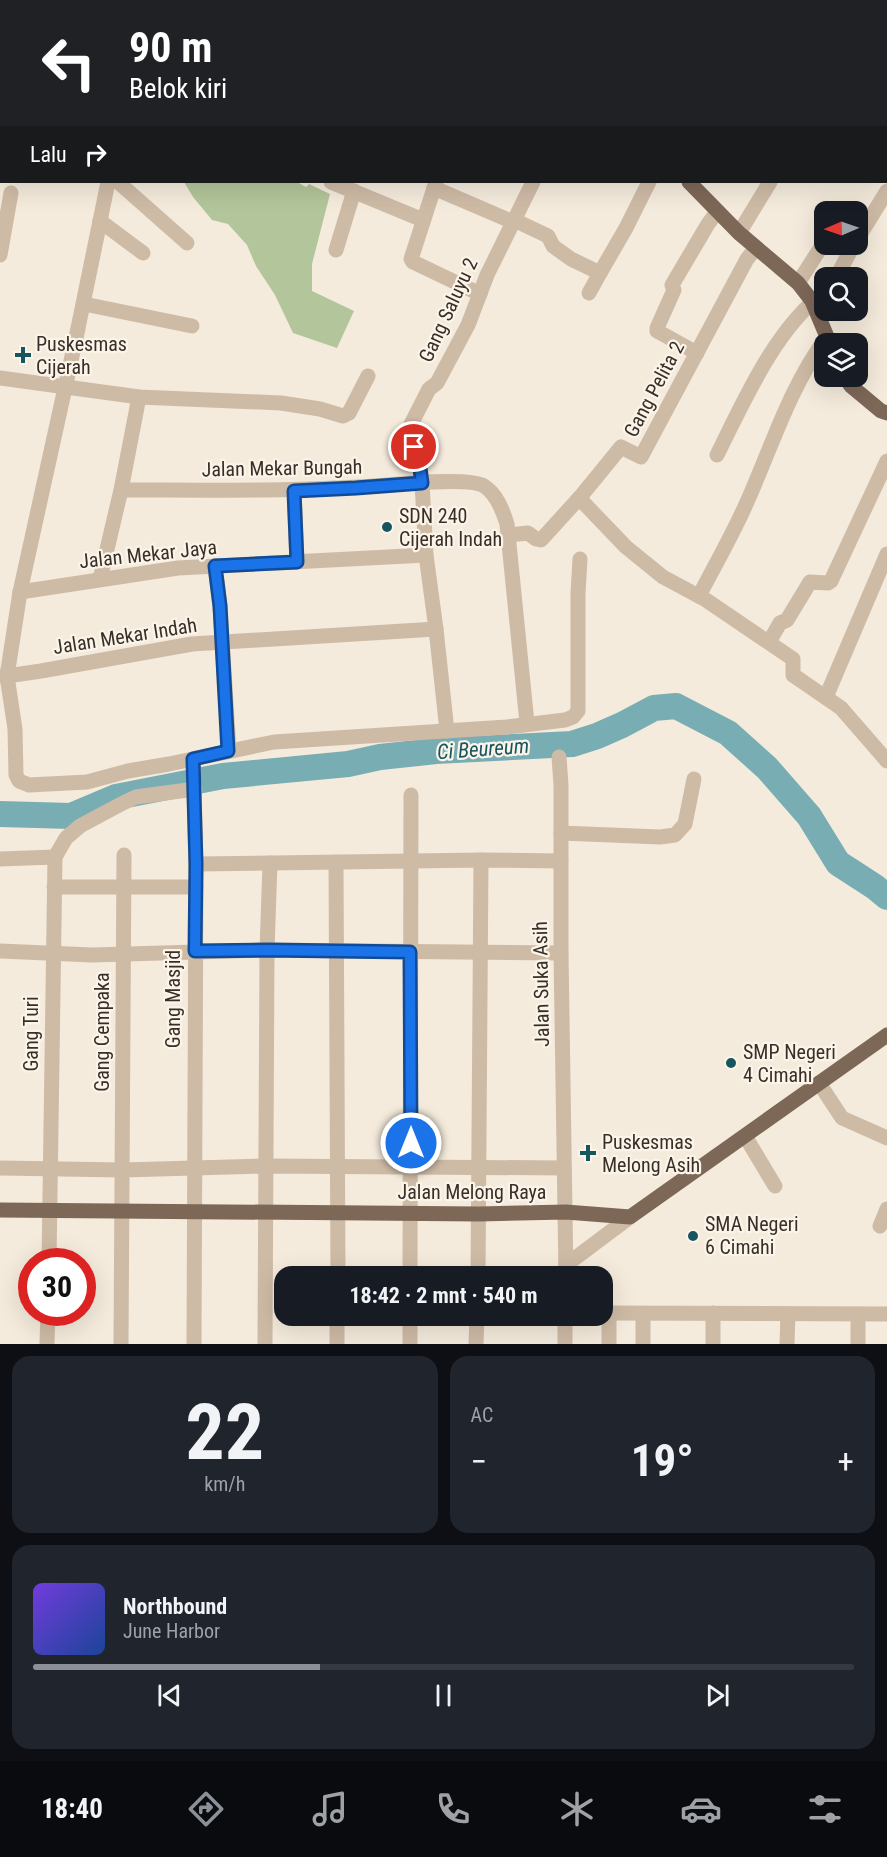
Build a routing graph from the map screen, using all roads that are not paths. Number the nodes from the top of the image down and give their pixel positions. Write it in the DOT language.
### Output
graph roads {
  1 [pos="108,183"];
  2 [pos="119,183"];
  3 [pos="334,183"];
  4 [pos="533,183"];
  5 [pos="648,183"];
  6 [pos="690,183"];
  7 [pos="769,183"];
  8 [pos="435,185"];
  9 [pos="354,190"];
  10 [pos="887,191"];
  11 [pos="11,193"];
  12 [pos="717,212"];
  13 [pos="423,220"];
  14 [pos="100,221"];
  15 [pos="514,221"];
  16 [pos="868,222"];
  17 [pos="739,233"];
  18 [pos="187,243"];
  19 [pos="756,248"];
  20 [pos="336,250"];
  21 [pos="143,253"];
  22 [pos="0,255"];
  23 [pos="816,255"];
  24 [pos="600,273"];
  25 [pos="798,283"];
  26 [pos="589,293"];
  27 [pos="480,294"];
  28 [pos="812,301"];
  29 [pos="84,304"];
  30 [pos="192,326"];
  31 [pos="825,333"];
  32 [pos="697,353"];
  33 [pos="814,354"];
  34 [pos="368,376"];
  35 [pos="0,378"];
  36 [pos="65,385"];
  37 [pos="852,387"];
  38 [pos="139,397"];
  39 [pos="887,413"];
  40 [pos="717,455"];
  41 [pos="887,461"];
  42 [pos="422,483"];
  43 [pos="121,490"];
  44 [pos="294,491"];
  45 [pos="579,498"];
  46 [pos="508,535"];
  47 [pos="887,554"];
  48 [pos="426,555"];
  49 [pos="580,559"];
  50 [pos="297,562"];
  51 [pos="215,566"];
  52 [pos="100,579"];
  53 [pos="20,592"];
  54 [pos="699,596"];
  55 [pos="436,629"];
  56 [pos="769,642"];
  57 [pos="223,643"];
  58 [pos="3,676"];
  59 [pos="826,698"];
  60 [pos="528,723"];
  61 [pos="447,731"];
  62 [pos="228,751"];
  63 [pos="559,757"];
  64 [pos="887,761"];
  65 [pos="194,762"];
  66 [pos="694,779"];
  67 [pos="195,788"];
  68 [pos="411,795"];
  69 [pos="561,833"];
  70 [pos="124,855"];
  71 [pos="55,857"];
  72 [pos="0,860"];
  73 [pos="412,860"];
  74 [pos="481,860"];
  75 [pos="561,861"];
  76 [pos="336,862"];
  77 [pos="270,863"];
  78 [pos="196,864"];
  79 [pos="54,887"];
  80 [pos="124,887"];
  81 [pos="196,887"];
  82 [pos="267,950"];
  83 [pos="0,951"];
  84 [pos="195,951"];
  85 [pos="335,951"];
  86 [pos="481,951"];
  87 [pos="410,952"];
  88 [pos="52,953"];
  89 [pos="123,953"];
  90 [pos="561,953"];
  91 [pos="887,1035"];
  92 [pos="819,1083"];
  93 [pos="745,1136"];
  94 [pos="887,1138"];
  95 [pos="266,1166"];
  96 [pos="411,1167"];
  97 [pos="0,1168"];
  98 [pos="51,1168"];
  99 [pos="338,1168"];
  100 [pos="564,1168"];
  101 [pos="194,1169"];
  102 [pos="479,1169"];
  103 [pos="123,1170"];
  104 [pos="775,1186"];
  105 [pos="887,1209"];
  106 [pos="0,1210"];
  107 [pos="50,1210"];
  108 [pos="122,1210"];
  109 [pos="193,1211"];
  110 [pos="265,1212"];
  111 [pos="566,1212"];
  112 [pos="338,1213"];
  113 [pos="411,1213"];
  114 [pos="479,1214"];
  115 [pos="630,1217"];
  116 [pos="880,1227"];
  117 [pos="49,1248"];
  118 [pos="338,1266"];
  119 [pos="410,1266"];
  120 [pos="478,1266"];
  121 [pos="566,1266"];
  122 [pos="572,1266"];
  123 [pos="613,1313"];
  124 [pos="712,1313"];
  125 [pos="643,1314"];
  126 [pos="788,1314"];
  127 [pos="887,1314"];
  128 [pos="858,1315"];
  129 [pos="48,1326"];
  130 [pos="337,1326"];
  131 [pos="410,1326"];
  132 [pos="477,1326"];
  133 [pos="565,1326"];
  134 [pos="607,1326"];
  135 [pos="47,1344"];
  136 [pos="121,1344"];
  137 [pos="194,1344"];
  138 [pos="265,1344"];
  139 [pos="337,1344"];
  140 [pos="410,1344"];
  141 [pos="476,1344"];
  142 [pos="565,1344"];
  143 [pos="609,1344"];
  144 [pos="644,1344"];
  145 [pos="712,1344"];
  146 [pos="788,1344"];
  147 [pos="858,1344"];
  1 -- 14 [label="street"];
  2 -- 18 [label="street"];
  3 -- 9 [label="street"];
  4 -- 15 [label="street, Gang Saluyu 2"];
  5 -- 24 [label="street"];
  6 -- 12 [label="main road"];
  7 -- 17 [label="street"];
  8 -- 13 [label="street"];
  8 -- 15 [label="street"];
  9 -- 13 [label="street"];
  9 -- 20 [label="street"];
  10 -- 16 [label="street"];
  11 -- 22 [label="street"];
  12 -- 17 [label="main road"];
  12 -- 32 [label="street"];
  13 -- 27 [label="street"];
  14 -- 21 [label="street"];
  14 -- 29 [label="street"];
  15 -- 24 [label="street"];
  15 -- 27 [label="street, Gang Saluyu 2"];
  17 -- 19 [label="main road"];
  19 -- 25 [label="main road"];
  19 -- 32 [label="street, Gang Pelita 2"];
  23 -- 25 [label="street"];
  24 -- 26 [label="street"];
  25 -- 28 [label="main road"];
  27 -- 42 [label="street, Gang Saluyu 2"];
  28 -- 31 [label="main road"];
  28 -- 40 [label="street"];
  29 -- 30 [label="street"];
  29 -- 36 [label="street"];
  32 -- 45 [label="street, Gang Pelita 2"];
  33 -- 54 [label="street"];
  34 -- 38 [label="street"];
  35 -- 36 [label="street"];
  36 -- 38 [label="street"];
  36 -- 53 [label="street"];
  37 -- 39 [label="main road"];
  38 -- 43 [label="street"];
  41 -- 56 [label="street"];
  42 -- 44 [label="street, Jalan Mekar Bungah"];
  42 -- 46 [label="street, Jalan Mekar Bungah"];
  42 -- 48 [label="street"];
  43 -- 44 [label="street, Jalan Mekar Bungah"];
  43 -- 52 [label="street"];
  44 -- 50 [label="street"];
  45 -- 46 [label="street, Gang Pelita 2"];
  45 -- 54 [label="street"];
  46 -- 60 [label="street, Jalan Mekar Bungah"];
  47 -- 59 [label="street"];
  48 -- 50 [label="street, Jalan Mekar Jaya"];
  48 -- 55 [label="street"];
  49 -- 60 [label="street"];
  50 -- 51 [label="street, Jalan Mekar Jaya"];
  51 -- 52 [label="street, Jalan Mekar Jaya"];
  51 -- 57 [label="street"];
  52 -- 53 [label="street, Jalan Mekar Jaya"];
  53 -- 58 [label="street"];
  54 -- 56 [label="street"];
  55 -- 57 [label="street, Jalan Mekar Indah"];
  55 -- 61 [label="street"];
  56 -- 59 [label="street"];
  57 -- 58 [label="street, Jalan Mekar Indah"];
  57 -- 62 [label="street"];
  58 -- 65 [label="street"];
  59 -- 64 [label="street"];
  60 -- 61 [label="street"];
  61 -- 62 [label="street"];
  62 -- 65 [label="street"];
  63 -- 69 [label="street, Jalan Suka Asih"];
  65 -- 67 [label="street, Gang Masjid"];
  66 -- 69 [label="street"];
  67 -- 71 [label="street"];
  67 -- 78 [label="street, Gang Masjid"];
  68 -- 73 [label="street"];
  69 -- 75 [label="street, Jalan Suka Asih"];
  70 -- 80 [label="street, Gang Cempaka"];
  71 -- 72 [label="street"];
  71 -- 79 [label="street, Gang Turi"];
  73 -- 74 [label="street"];
  73 -- 76 [label="street"];
  73 -- 87 [label="street"];
  74 -- 75 [label="street"];
  74 -- 86 [label="street"];
  75 -- 90 [label="street, Jalan Suka Asih"];
  76 -- 77 [label="street"];
  76 -- 85 [label="street"];
  77 -- 78 [label="street"];
  77 -- 82 [label="street"];
  78 -- 81 [label="street, Gang Masjid"];
  79 -- 80 [label="street"];
  79 -- 88 [label="street, Gang Turi"];
  80 -- 81 [label="street"];
  80 -- 89 [label="street, Gang Cempaka"];
  81 -- 84 [label="street, Gang Masjid"];
  82 -- 84 [label="street"];
  82 -- 85 [label="street"];
  82 -- 95 [label="street"];
  83 -- 88 [label="street"];
  84 -- 89 [label="street"];
  84 -- 101 [label="street, Gang Masjid"];
  85 -- 87 [label="street"];
  85 -- 99 [label="street"];
  86 -- 87 [label="street"];
  86 -- 90 [label="street"];
  86 -- 102 [label="street"];
  87 -- 96 [label="street"];
  88 -- 89 [label="street"];
  88 -- 98 [label="street, Gang Turi"];
  89 -- 103 [label="street, Gang Cempaka"];
  90 -- 100 [label="street, Jalan Suka Asih"];
  91 -- 92 [label="main road"];
  92 -- 93 [label="main road"];
  92 -- 94 [label="street"];
  93 -- 104 [label="street"];
  93 -- 115 [label="main road"];
  95 -- 99 [label="street"];
  95 -- 101 [label="street"];
  95 -- 110 [label="street"];
  96 -- 99 [label="street"];
  96 -- 102 [label="street"];
  96 -- 113 [label="street"];
  97 -- 98 [label="street"];
  98 -- 103 [label="street"];
  98 -- 107 [label="street, Gang Turi"];
  99 -- 112 [label="street"];
  100 -- 102 [label="street"];
  100 -- 111 [label="street, Jalan Suka Asih"];
  101 -- 103 [label="street"];
  101 -- 109 [label="street, Gang Masjid"];
  102 -- 114 [label="street"];
  103 -- 108 [label="street, Gang Cempaka"];
  105 -- 116 [label="street"];
  106 -- 107 [label="main road, Jalan Melong Raya"];
  107 -- 108 [label="main road, Jalan Melong Raya"];
  107 -- 117 [label="street, Gang Turi"];
  108 -- 109 [label="main road, Jalan Melong Raya"];
  108 -- 136 [label="street, Gang Cempaka"];
  109 -- 110 [label="main road, Jalan Melong Raya"];
  109 -- 137 [label="street, Gang Masjid"];
  110 -- 112 [label="main road, Jalan Melong Raya"];
  110 -- 138 [label="street"];
  111 -- 114 [label="main road, Jalan Melong Raya"];
  111 -- 115 [label="main road, Jalan Melong Raya"];
  111 -- 121 [label="street, Jalan Suka Asih"];
  112 -- 113 [label="main road, Jalan Melong Raya"];
  112 -- 118 [label="street"];
  113 -- 114 [label="main road, Jalan Melong Raya"];
  113 -- 119 [label="street"];
  114 -- 120 [label="street"];
  115 -- 122 [label="street"];
  123 -- 125 [label="street"];
  124 -- 125 [label="street"];
  124 -- 126 [label="street"];
  124 -- 145 [label="street"];
  125 -- 144 [label="street"];
  126 -- 128 [label="street"];
  126 -- 146 [label="street"];
  127 -- 128 [label="street"];
  128 -- 147 [label="street"];
  129 -- 135 [label="street"];
  130 -- 139 [label="street"];
  131 -- 140 [label="street"];
  132 -- 141 [label="street"];
  133 -- 142 [label="street"];
  134 -- 143 [label="street"];
}
